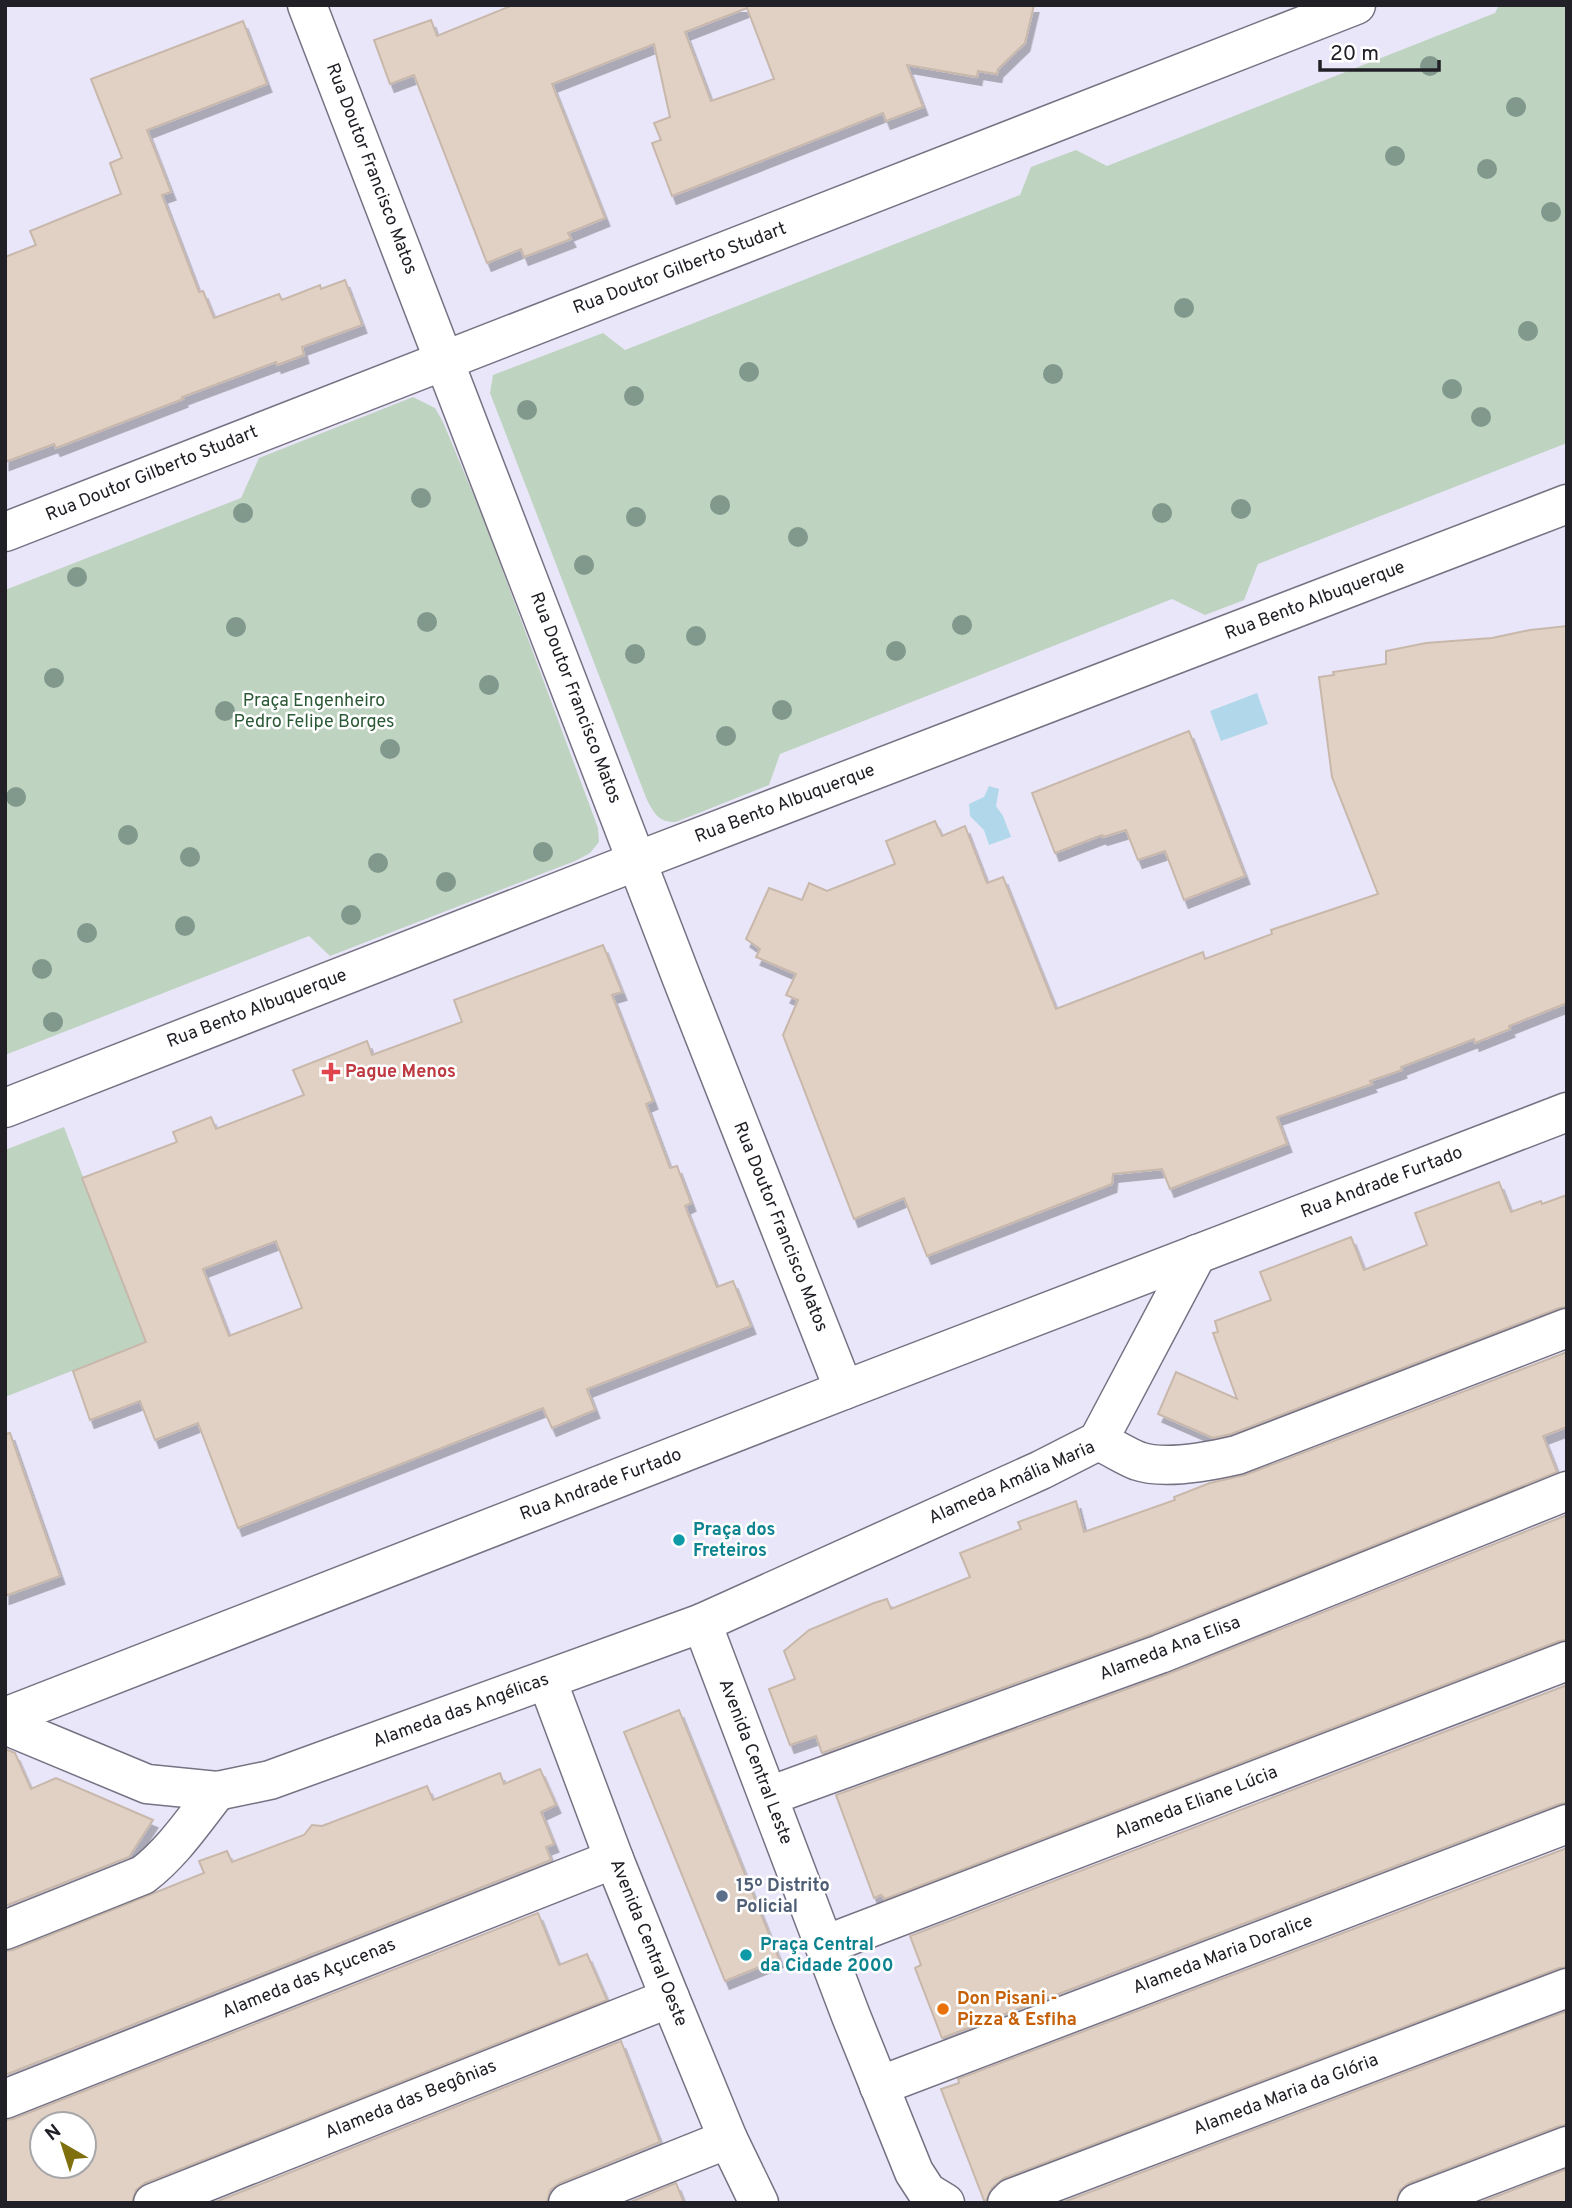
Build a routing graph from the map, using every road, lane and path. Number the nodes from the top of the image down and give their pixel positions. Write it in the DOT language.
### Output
graph roads {
  1 [pos="307,5"];
  2 [pos="1356,5"];
  3 [pos="445,360"];
  4 [pos="1567,504"];
  5 [pos="5,533"];
  6 [pos="638,861"];
  7 [pos="5,1108"];
  8 [pos="1567,1112"];
  9 [pos="1198,1254"];
  10 [pos="1567,1328"];
  11 [pos="844,1390"];
  12 [pos="1098,1441"];
  13 [pos="1567,1491"];
  14 [pos="702,1623"];
  15 [pos="1567,1661"];
  16 [pos="547,1680"];
  17 [pos="5,1717"];
  18 [pos="5,1725"];
  19 [pos="217,1791"];
  20 [pos="769,1796"];
  21 [pos="1567,1824"];
  22 [pos="614,1859"];
  23 [pos="5,1930"];
  24 [pos="825,1945"];
  25 [pos="1567,1989"];
  26 [pos="670,1998"];
  27 [pos="879,2086"];
  28 [pos="5,2099"];
  29 [pos="728,2139"];
  30 [pos="1567,2146"];
  31 [pos="153,2203"];
  32 [pos="568,2203"];
  33 [pos="759,2203"];
  34 [pos="946,2203"];
  35 [pos="1007,2203"];
  36 [pos="1417,2203"];
  1 -- 3 [label="street, Rua Doutor Francisco Matos"];
  2 -- 3 [label="street, Rua Doutor Gilberto Studart"];
  3 -- 5 [label="street, Rua Doutor Gilberto Studart"];
  3 -- 6 [label="street, Rua Doutor Francisco Matos"];
  4 -- 6 [label="street, Rua Bento Albuquerque"];
  6 -- 7 [label="street, Rua Bento Albuquerque"];
  6 -- 11 [label="street, Rua Doutor Francisco Matos"];
  8 -- 9 [label="street, Rua Andrade Furtado"];
  9 -- 11 [label="street, Rua Andrade Furtado"];
  9 -- 12 [label="street"];
  10 -- 12 [label="street, Alameda Amália Maria"];
  11 -- 17 [label="street, Rua Andrade Furtado"];
  12 -- 14 [label="street, Alameda Amália Maria"];
  13 -- 20 [label="street, Alameda Ana Elisa"];
  14 -- 16 [label="street, Alameda das Angélicas"];
  14 -- 20 [label="street, Avenida Central Leste"];
  15 -- 24 [label="street, Alameda Eliane Lúcia"];
  16 -- 19 [label="street, Alameda das Angélicas"];
  16 -- 22 [label="street, Avenida Central Oeste"];
  18 -- 19 [label="street, Alameda das Angélicas"];
  19 -- 23 [label="street"];
  20 -- 24 [label="street, Avenida Central Leste"];
  21 -- 27 [label="street, Alameda Maria Doralice"];
  22 -- 26 [label="street, Avenida Central Oeste"];
  22 -- 28 [label="street, Alameda das Açucenas"];
  24 -- 27 [label="street, Avenida Central Leste"];
  25 -- 35 [label="street, Alameda Maria da Glória"];
  26 -- 29 [label="street, Avenida Central Oeste"];
  26 -- 31 [label="street, Alameda das Begônias"];
  27 -- 34 [label="street, Avenida Central Leste"];
  29 -- 32 [label="street"];
  29 -- 33 [label="street, Avenida Central Oeste"];
  30 -- 36 [label="street"];
}
